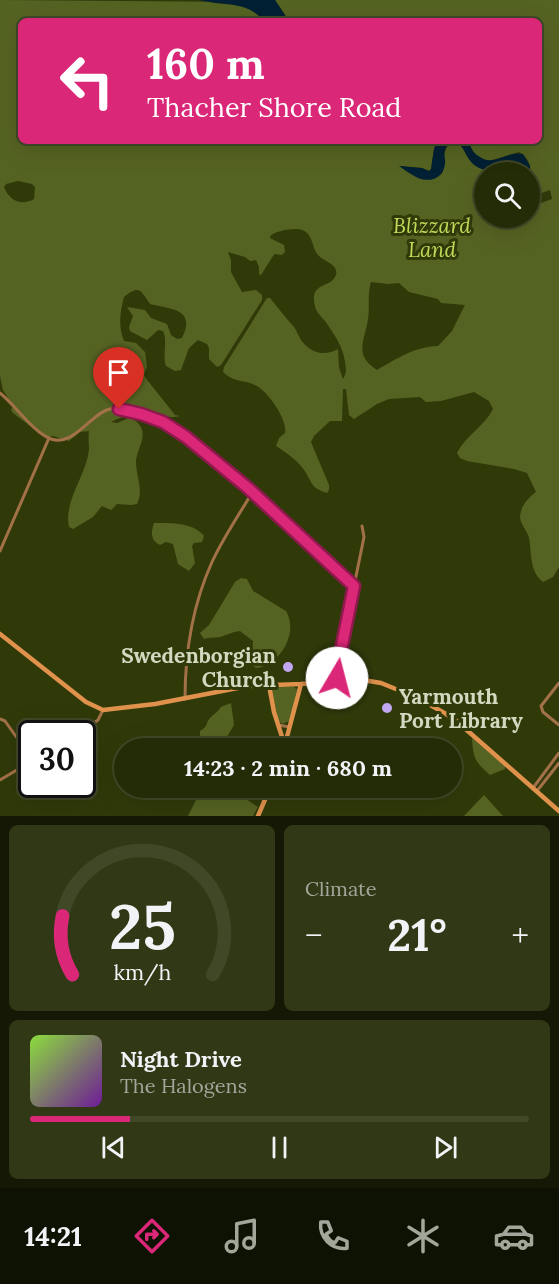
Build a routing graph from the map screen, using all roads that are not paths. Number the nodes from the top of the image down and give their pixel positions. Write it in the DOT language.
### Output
graph roads {
  1 [pos="0,393"];
  2 [pos="50,438"];
  3 [pos="253,493"];
  4 [pos="362,526"];
  5 [pos="0,551"];
  6 [pos="354,586"];
  7 [pos="1,636"];
  8 [pos="338,681"];
  9 [pos="559,683"];
  10 [pos="301,684"];
  11 [pos="269,685"];
  12 [pos="184,699"];
  13 [pos="103,710"];
  14 [pos="0,719"];
  15 [pos="96,721"];
  16 [pos="278,725"];
  17 [pos="559,725"];
  18 [pos="290,727"];
  19 [pos="281,738"];
  20 [pos="287,738"];
  21 [pos="18,740"];
  22 [pos="559,753"];
  23 [pos="559,763"];
  24 [pos="18,769"];
  25 [pos="0,780"];
  26 [pos="535,789"];
  27 [pos="266,798"];
  28 [pos="559,811"];
  29 [pos="258,816"];
  1 -- 2 [label="street"];
  2 -- 3 [label="street"];
  2 -- 5 [label="street"];
  3 -- 6 [label="street"];
  3 -- 12 [label="street"];
  4 -- 6 [label="street"];
  6 -- 8 [label="street"];
  7 -- 13 [label="main road"];
  8 -- 10 [label="main road"];
  8 -- 26 [label="main road"];
  9 -- 17 [label="street"];
  10 -- 11 [label="main road"];
  10 -- 18 [label="main road"];
  11 -- 12 [label="main road"];
  11 -- 16 [label="main road"];
  12 -- 13 [label="main road"];
  13 -- 15 [label="street"];
  14 -- 21 [label="street"];
  16 -- 18 [label="street"];
  16 -- 19 [label="main road"];
  18 -- 20 [label="main road"];
  22 -- 26 [label="street"];
  23 -- 26 [label="street"];
  24 -- 25 [label="street"];
  26 -- 28 [label="main road"];
  27 -- 29 [label="main road"];
}
